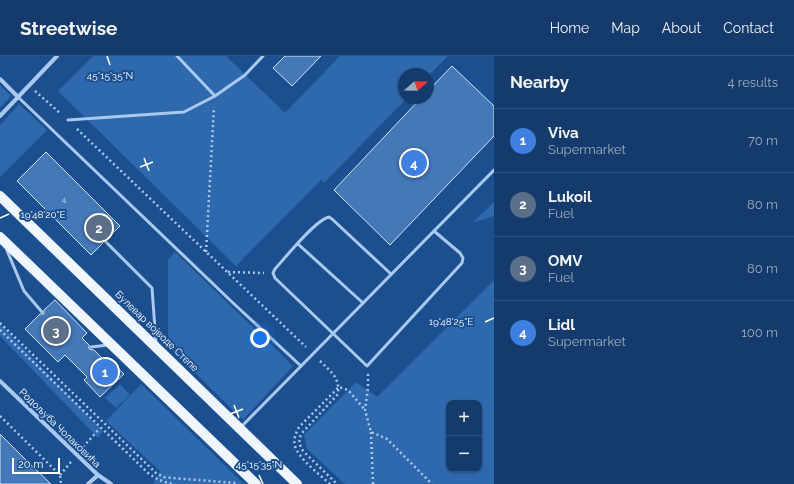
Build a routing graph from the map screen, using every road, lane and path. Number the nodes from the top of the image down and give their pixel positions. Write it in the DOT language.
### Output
graph roads {
  1 [pos="56,56"];
  2 [pos="177,56"];
  3 [pos="263,56"];
  4 [pos="0,79"];
  5 [pos="29,85"];
  6 [pos="215,96"];
  7 [pos="18,97"];
  8 [pos="0,116"];
  9 [pos="68,120"];
  10 [pos="494,170"];
  11 [pos="0,196"];
  12 [pos="20,216"];
  13 [pos="52,216"];
  14 [pos="434,231"];
  15 [pos="1,238"];
  16 [pos="105,241"];
  17 [pos="298,244"];
  18 [pos="206,252"];
  19 [pos="228,272"];
  20 [pos="273,273"];
  21 [pos="391,274"];
  22 [pos="363,304"];
  23 [pos="42,312"];
  24 [pos="0,323"];
  25 [pos="0,330"];
  26 [pos="334,333"];
  27 [pos="112,345"];
  28 [pos="92,347"];
  29 [pos="156,347"];
  30 [pos="313,354"];
  31 [pos="301,366"];
  32 [pos="367,366"];
  33 [pos="0,381"];
  34 [pos="339,387"];
  35 [pos="365,410"];
  36 [pos="0,416"];
  37 [pos="240,429"];
  38 [pos="371,432"];
  39 [pos="98,475"];
  40 [pos="240,483"];
  41 [pos="61,484"];
  42 [pos="88,484"];
  43 [pos="111,484"];
  44 [pos="173,484"];
  45 [pos="256,484"];
  46 [pos="297,484"];
  47 [pos="330,484"];
  48 [pos="337,484"];
  49 [pos="373,484"];
  50 [pos="432,484"];
  1 -- 5 [label="street"];
  2 -- 6 [label="lane"];
  3 -- 6 [label="lane"];
  4 -- 7 [label="street"];
  5 -- 7 [label="street"];
  5 -- 9 [label="path"];
  6 -- 9 [label="lane"];
  6 -- 18 [label="path"];
  7 -- 8 [label="street"];
  7 -- 31 [label="lane"];
  9 -- 18 [label="path"];
  10 -- 14 [label="lane"];
  11 -- 12 [label="main road, Булевар војводе Степе"];
  12 -- 13 [label="lane"];
  12 -- 29 [label="main road, Булевар војводе Степе"];
  14 -- 21 [label="lane"];
  14 -- 32 [label="lane"];
  15 -- 23 [label="lane"];
  15 -- 27 [label="main road"];
  16 -- 29 [label="lane"];
  17 -- 20 [label="lane"];
  17 -- 21 [label="lane"];
  17 -- 22 [label="lane"];
  18 -- 19 [label="path"];
  19 -- 20 [label="path"];
  19 -- 30 [label="path"];
  20 -- 26 [label="lane"];
  21 -- 22 [label="lane"];
  22 -- 26 [label="lane"];
  24 -- 40 [label="path"];
  25 -- 44 [label="path"];
  26 -- 30 [label="lane"];
  26 -- 32 [label="lane"];
  27 -- 28 [label="lane"];
  27 -- 45 [label="main road"];
  29 -- 37 [label="main road, Булевар војводе Степе"];
  30 -- 31 [label="lane"];
  30 -- 34 [label="path"];
  31 -- 37 [label="lane"];
  32 -- 35 [label="path"];
  33 -- 39 [label="street, Родољуба Чолаковића"];
  34 -- 35 [label="path"];
  34 -- 47 [label="path"];
  34 -- 48 [label="path"];
  35 -- 38 [label="path"];
  36 -- 41 [label="path"];
  37 -- 46 [label="main road, Булевар војводе Степе"];
  38 -- 49 [label="path"];
  38 -- 50 [label="path"];
  39 -- 42 [label="street"];
  39 -- 43 [label="street, Родољуба Чолаковића"];
}
